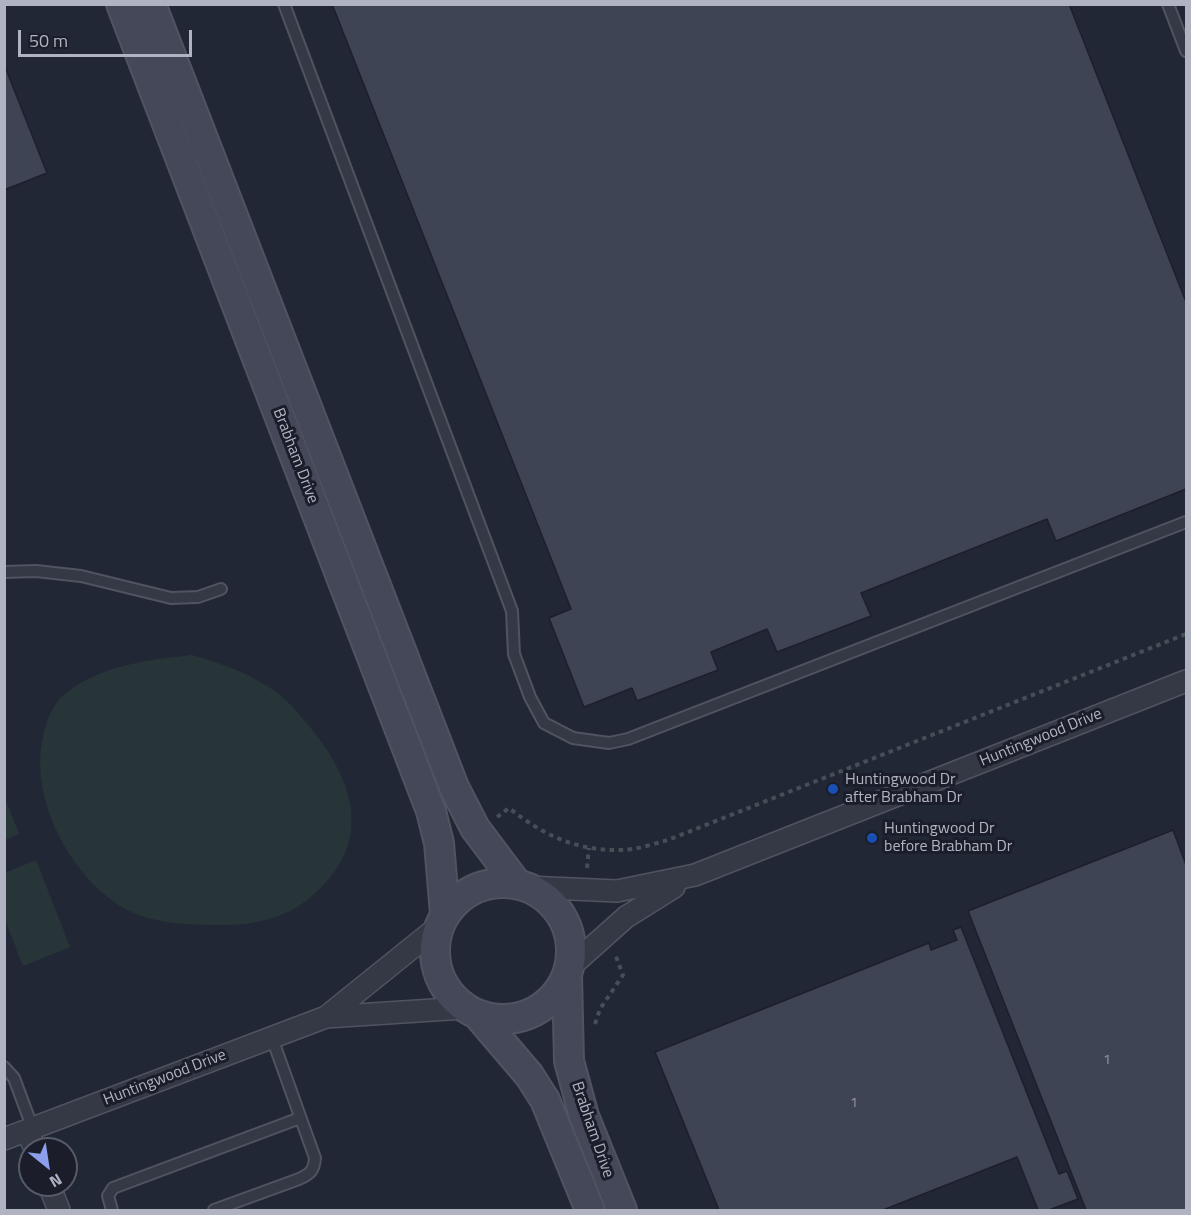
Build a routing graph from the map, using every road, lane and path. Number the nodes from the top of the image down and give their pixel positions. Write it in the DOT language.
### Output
graph roads {
  1 [pos="121,4"];
  2 [pos="151,4"];
  3 [pos="284,4"];
  4 [pos="1168,4"];
  5 [pos="1184,37"];
  6 [pos="1186,51"];
  7 [pos="1186,522"];
  8 [pos="4,572"];
  9 [pos="221,589"];
  10 [pos="1186,634"];
  11 [pos="1186,681"];
  12 [pos="476,828"];
  13 [pos="589,848"];
  14 [pos="695,875"];
  15 [pos="522,885"];
  16 [pos="589,889"];
  17 [pos="442,920"];
  18 [pos="606,933"];
  19 [pos="568,971"];
  20 [pos="470,1011"];
  21 [pos="326,1017"];
  22 [pos="594,1029"];
  23 [pos="272,1038"];
  24 [pos="4,1067"];
  25 [pos="300,1118"];
  26 [pos="5,1136"];
  27 [pos="32,1136"];
  28 [pos="112,1210"];
  29 [pos="214,1210"];
  30 [pos="590,1210"];
  31 [pos="622,1210"];
  1 -- 17 [label="main road, Brabham Drive"];
  2 -- 12 [label="main road, Brabham Drive"];
  3 -- 7 [label="lane"];
  4 -- 5 [label="lane"];
  5 -- 6 [label="lane"];
  8 -- 9 [label="lane"];
  10 -- 13 [label="path"];
  11 -- 14 [label="street, Huntingwood Drive"];
  12 -- 13 [label="path"];
  12 -- 15 [label="main road, Brabham Drive"];
  13 -- 16 [label="path"];
  14 -- 16 [label="street, Huntingwood Drive"];
  14 -- 18 [label="street, Huntingwood Drive"];
  15 -- 16 [label="street, Huntingwood Drive"];
  15 -- 17 [label="main road"];
  15 -- 19 [label="main road"];
  17 -- 20 [label="main road"];
  17 -- 21 [label="street, Huntingwood Drive"];
  18 -- 19 [label="street, Huntingwood Drive"];
  18 -- 22 [label="path"];
  19 -- 20 [label="main road"];
  19 -- 31 [label="main road, Brabham Drive"];
  20 -- 21 [label="street, Huntingwood Drive"];
  20 -- 30 [label="main road, Brabham Drive"];
  21 -- 23 [label="street, Huntingwood Drive"];
  23 -- 25 [label="lane"];
  23 -- 27 [label="street, Huntingwood Drive"];
  24 -- 27 [label="lane"];
  25 -- 28 [label="lane"];
  25 -- 29 [label="lane"];
  26 -- 27 [label="street, Huntingwood Drive"];
}
